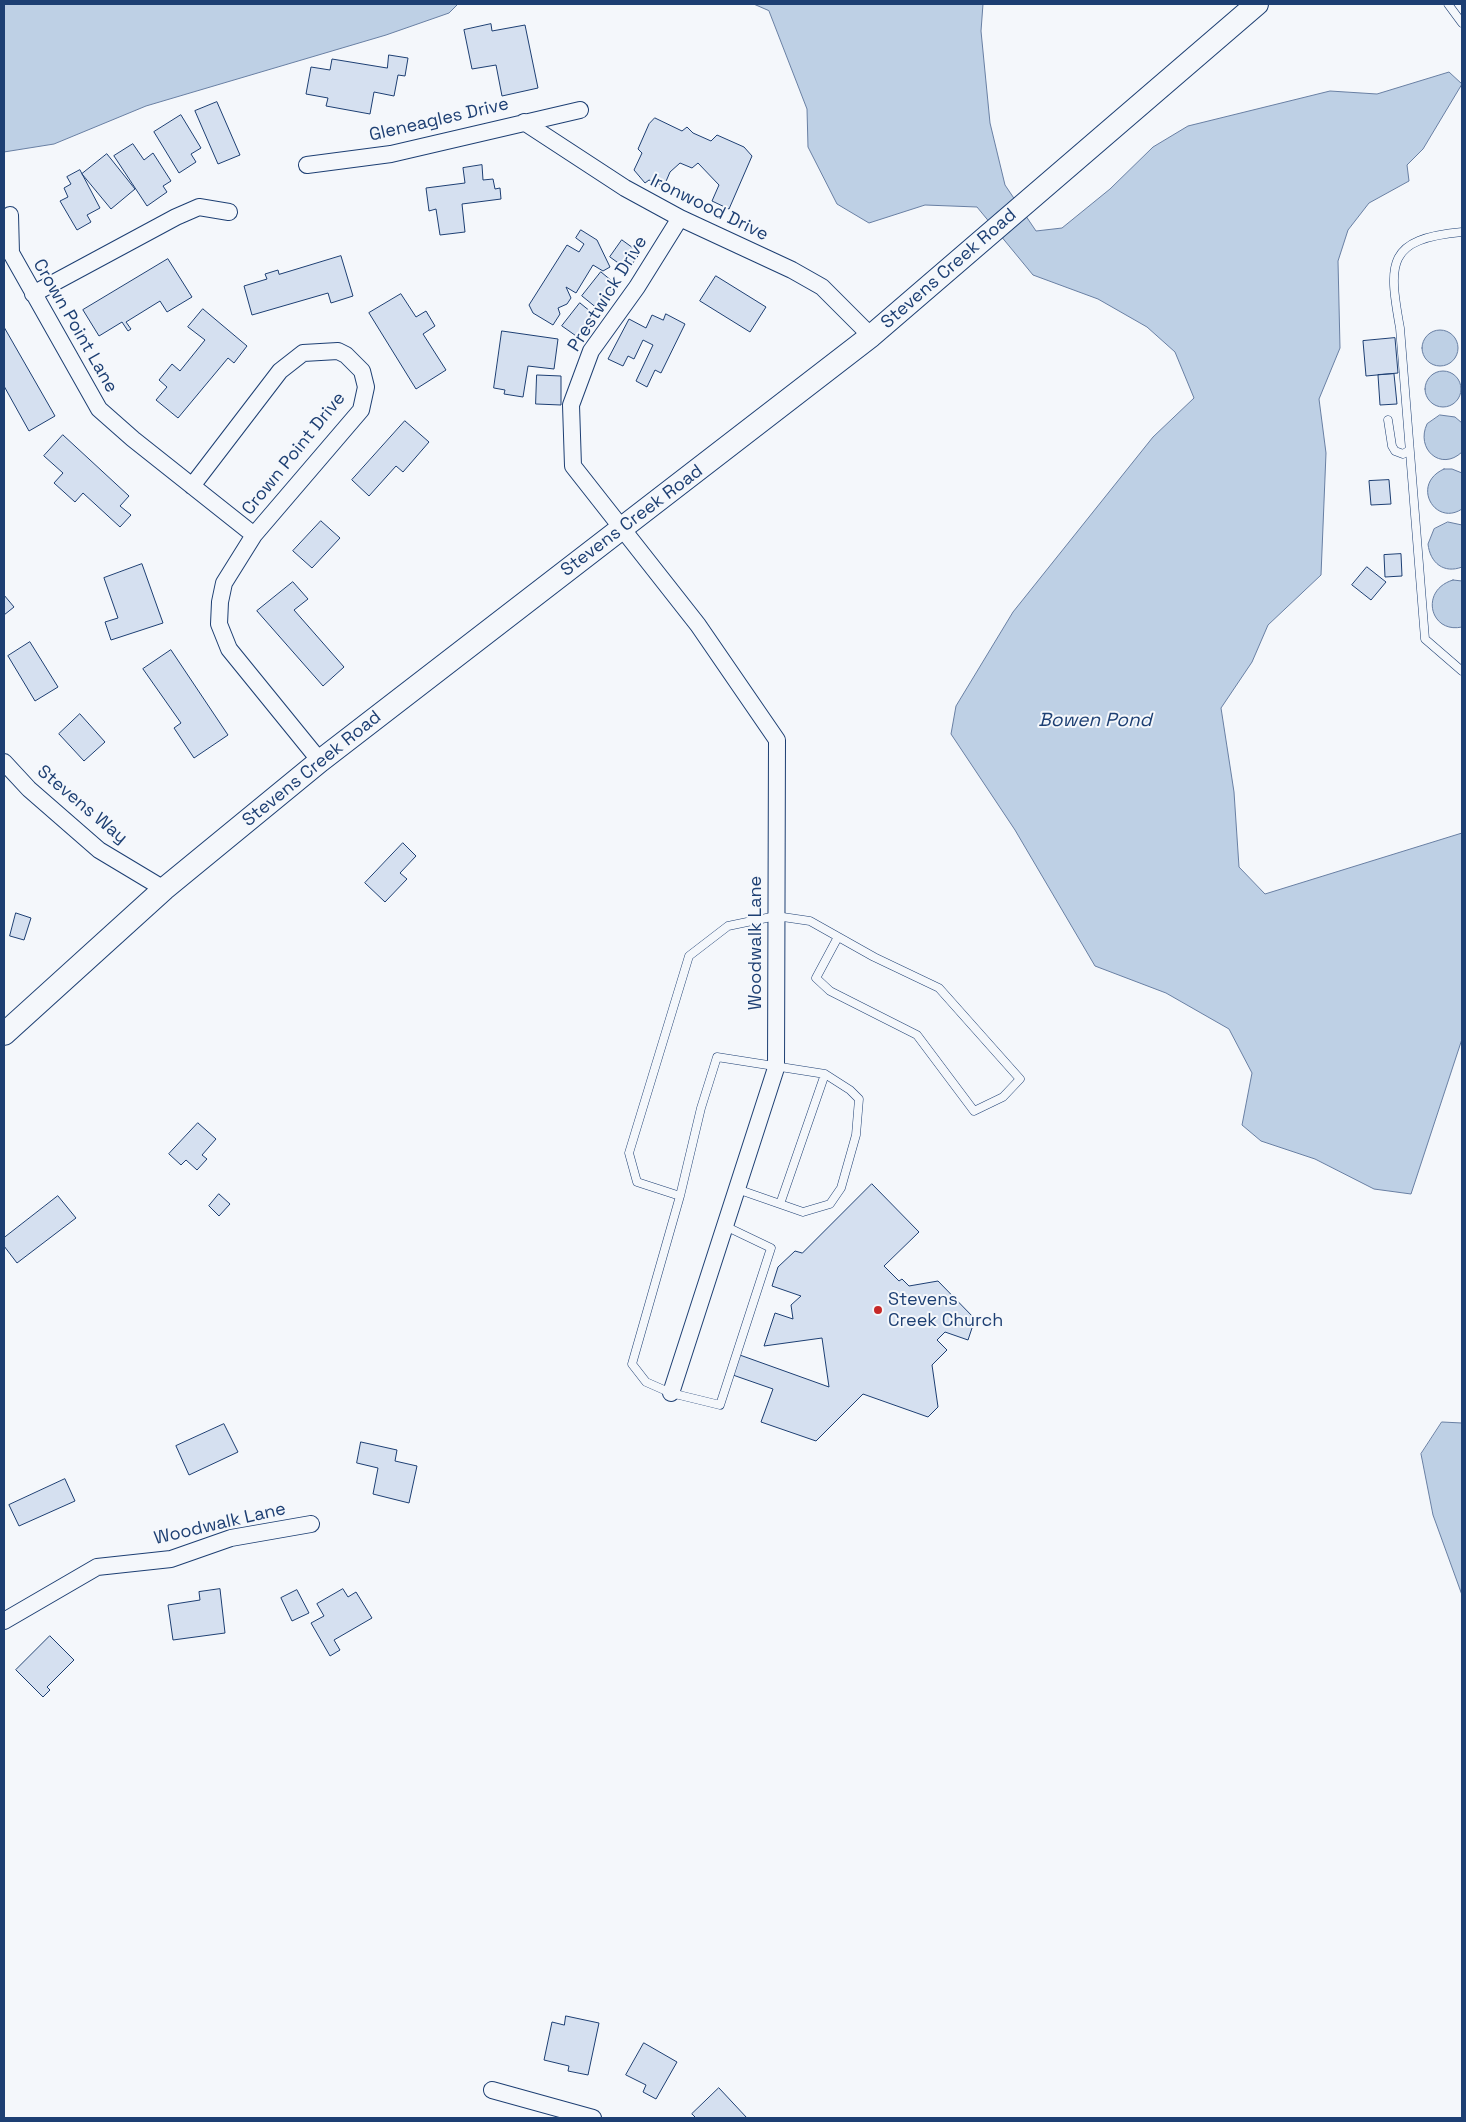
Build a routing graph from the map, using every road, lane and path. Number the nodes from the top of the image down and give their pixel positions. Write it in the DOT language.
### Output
graph roads {
  1 [pos="1257,4"];
  2 [pos="1448,4"];
  3 [pos="1462,23"];
  4 [pos="580,110"];
  5 [pos="524,122"];
  6 [pos="307,165"];
  7 [pos="229,212"];
  8 [pos="10,215"];
  9 [pos="680,218"];
  10 [pos="1462,232"];
  11 [pos="33,294"];
  12 [pos="871,336"];
  13 [pos="1388,420"];
  14 [pos="1408,451"];
  15 [pos="192,486"];
  16 [pos="622,526"];
  17 [pos="254,535"];
  18 [pos="1462,672"];
  19 [pos="320,761"];
  20 [pos="4,762"];
  21 [pos="164,889"];
  22 [pos="776,916"];
  23 [pos="838,937"];
  24 [pos="4,1034"];
  25 [pos="776,1068"];
  26 [pos="825,1074"];
  27 [pos="737,1189"];
  28 [pos="680,1196"];
  29 [pos="780,1204"];
  30 [pos="725,1226"];
  31 [pos="671,1393"];
  32 [pos="311,1524"];
  33 [pos="4,1621"];
  34 [pos="492,2090"];
  35 [pos="593,2118"];
  1 -- 12 [label="street, Stevens Creek Road"];
  2 -- 3 [label="lane"];
  4 -- 5 [label="street, Gleneagles Drive"];
  5 -- 6 [label="street, Gleneagles Drive"];
  5 -- 9 [label="street, Ironwood Drive"];
  7 -- 11 [label="street"];
  8 -- 11 [label="street, Crown Point Lane"];
  9 -- 12 [label="street, Ironwood Drive"];
  9 -- 16 [label="street, Prestwick Drive"];
  10 -- 14 [label="lane"];
  11 -- 15 [label="street, Crown Point Lane"];
  12 -- 16 [label="street, Stevens Creek Road"];
  13 -- 14 [label="lane"];
  14 -- 18 [label="lane"];
  15 -- 17 [label="street, Crown Point Lane"];
  15 -- 17 [label="street, Crown Point Drive"];
  16 -- 19 [label="street, Stevens Creek Road"];
  16 -- 22 [label="street, Woodwalk Lane"];
  17 -- 19 [label="street, Crown Point Drive"];
  19 -- 21 [label="street, Stevens Creek Road"];
  20 -- 21 [label="street, Stevens Way"];
  21 -- 24 [label="street, Stevens Creek Road"];
  22 -- 23 [label="lane"];
  22 -- 25 [label="street, Woodwalk Lane"];
  22 -- 28 [label="lane"];
  23 -- 23 [label="lane"];
  25 -- 26 [label="lane"];
  25 -- 27 [label="street, Woodwalk Lane"];
  25 -- 28 [label="lane"];
  26 -- 29 [label="lane"];
  26 -- 29 [label="lane"];
  27 -- 29 [label="lane"];
  27 -- 30 [label="street, Woodwalk Lane"];
  28 -- 31 [label="lane"];
  30 -- 31 [label="street, Woodwalk Lane"];
  30 -- 31 [label="lane"];
  32 -- 33 [label="street, Woodwalk Lane"];
  34 -- 35 [label="street"];
}
